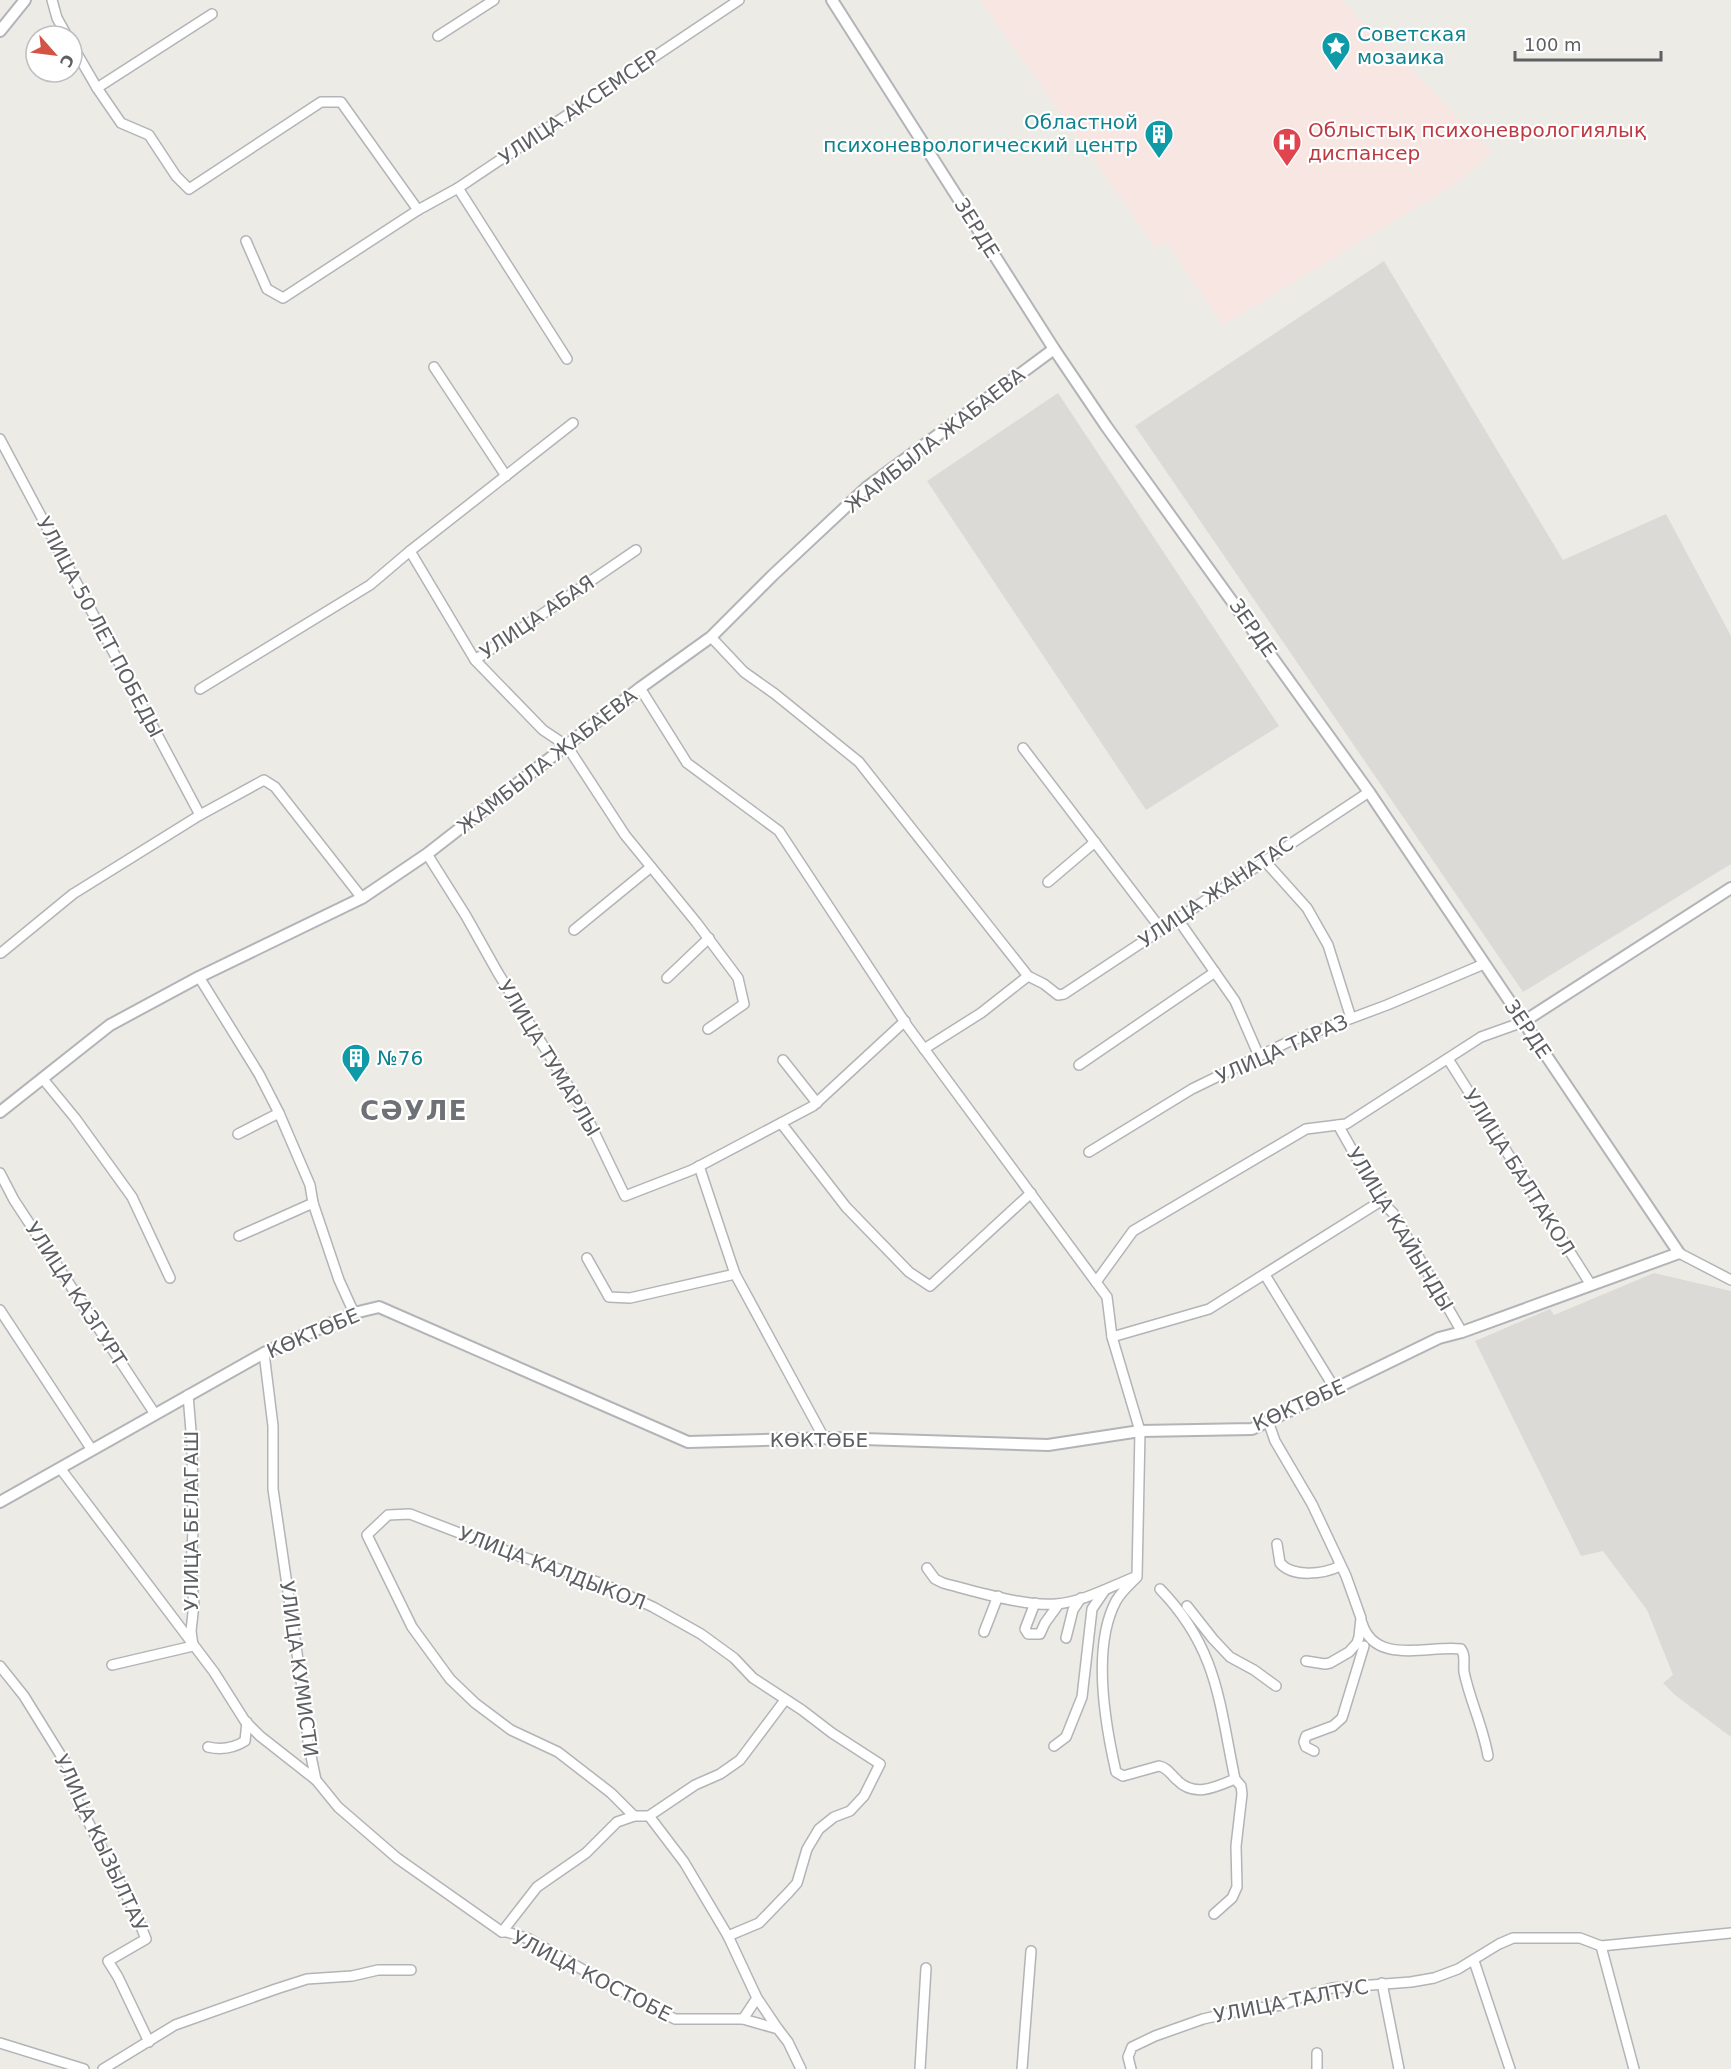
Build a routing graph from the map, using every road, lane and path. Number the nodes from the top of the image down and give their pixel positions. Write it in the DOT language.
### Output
graph roads {
  1 [pos="25,0"];
  2 [pos="52,0"];
  3 [pos="494,0"];
  4 [pos="739,0"];
  5 [pos="832,0"];
  6 [pos="212,14"];
  7 [pos="60,24"];
  8 [pos="0,31"];
  9 [pos="438,36"];
  10 [pos="84,66"];
  11 [pos="97,88"];
  12 [pos="458,188"];
  13 [pos="418,210"];
  14 [pos="246,241"];
  15 [pos="1054,349"];
  16 [pos="567,359"];
  17 [pos="434,367"];
  18 [pos="573,423"];
  19 [pos="0,440"];
  20 [pos="506,476"];
  21 [pos="636,550"];
  22 [pos="410,551"];
  23 [pos="711,637"];
  24 [pos="475,660"];
  25 [pos="640,688"];
  26 [pos="200,689"];
  27 [pos="567,746"];
  28 [pos="1023,748"];
  29 [pos="1369,792"];
  30 [pos="200,815"];
  31 [pos="1095,842"];
  32 [pos="427,854"];
  33 [pos="1264,860"];
  34 [pos="651,867"];
  35 [pos="1048,882"];
  36 [pos="1731,888"];
  37 [pos="362,898"];
  38 [pos="1177,918"];
  39 [pos="1161,929"];
  40 [pos="574,930"];
  41 [pos="709,938"];
  42 [pos="1,953"];
  43 [pos="1484,964"];
  44 [pos="1215,972"];
  45 [pos="1028,976"];
  46 [pos="199,977"];
  47 [pos="667,978"];
  48 [pos="1352,1018"];
  49 [pos="905,1022"];
  50 [pos="1523,1022"];
  51 [pos="708,1029"];
  52 [pos="924,1049"];
  53 [pos="1259,1056"];
  54 [pos="1448,1059"];
  55 [pos="783,1060"];
  56 [pos="1079,1065"];
  57 [pos="43,1079"];
  58 [pos="817,1103"];
  59 [pos="0,1112"];
  60 [pos="279,1113"];
  61 [pos="781,1123"];
  62 [pos="1338,1125"];
  63 [pos="238,1134"];
  64 [pos="1089,1152"];
  65 [pos="699,1166"];
  66 [pos="0,1173"];
  67 [pos="1030,1193"];
  68 [pos="1381,1201"];
  69 [pos="314,1203"];
  70 [pos="239,1236"];
  71 [pos="1679,1253"];
  72 [pos="587,1258"];
  73 [pos="735,1274"];
  74 [pos="1265,1275"];
  75 [pos="170,1278"];
  76 [pos="1731,1280"];
  77 [pos="1096,1282"];
  78 [pos="1591,1285"];
  79 [pos="0,1310"];
  80 [pos="354,1313"];
  81 [pos="1462,1332"];
  82 [pos="1113,1337"];
  83 [pos="264,1353"];
  84 [pos="1335,1389"];
  85 [pos="188,1395"];
  86 [pos="155,1414"];
  87 [pos="1268,1422"];
  88 [pos="1140,1431"];
  89 [pos="824,1438"];
  90 [pos="92,1450"];
  91 [pos="60,1468"];
  92 [pos="0,1502"];
  93 [pos="1277,1544"];
  94 [pos="1341,1566"];
  95 [pos="927,1568"];
  96 [pos="1137,1577"];
  97 [pos="1107,1588"];
  98 [pos="1160,1589"];
  99 [pos="998,1596"];
  100 [pos="1080,1598"];
  101 [pos="1035,1603"];
  102 [pos="1058,1605"];
  103 [pos="1187,1606"];
  104 [pos="1361,1618"];
  105 [pos="984,1632"];
  106 [pos="1066,1638"];
  107 [pos="193,1646"];
  108 [pos="1364,1646"];
  109 [pos="1306,1660"];
  110 [pos="112,1665"];
  111 [pos="0,1666"];
  112 [pos="1276,1686"];
  113 [pos="785,1700"];
  114 [pos="247,1722"];
  115 [pos="1054,1746"];
  116 [pos="208,1747"];
  117 [pos="1314,1751"];
  118 [pos="1488,1756"];
  119 [pos="1235,1779"];
  120 [pos="316,1780"];
  121 [pos="634,1816"];
  122 [pos="649,1816"];
  123 [pos="1214,1914"];
  124 [pos="502,1932"];
  125 [pos="1731,1933"];
  126 [pos="728,1936"];
  127 [pos="1601,1946"];
  128 [pos="1031,1951"];
  129 [pos="1474,1960"];
  130 [pos="926,1968"];
  131 [pos="411,1970"];
  132 [pos="1382,1983"];
  133 [pos="757,1998"];
  134 [pos="743,2019"];
  135 [pos="778,2029"];
  136 [pos="149,2042"];
  137 [pos="0,2043"];
  138 [pos="1317,2053"];
  139 [pos="84,2069"];
  140 [pos="103,2069"];
  141 [pos="801,2069"];
  142 [pos="920,2069"];
  143 [pos="1022,2069"];
  144 [pos="1131,2069"];
  145 [pos="1317,2069"];
  146 [pos="1399,2069"];
  147 [pos="1510,2069"];
  148 [pos="1634,2069"];
  1 -- 8 [label="street"];
  2 -- 7 [label="street"];
  3 -- 9 [label="street"];
  4 -- 12 [label="street, УЛИЦА АКСЕМСЕР"];
  5 -- 15 [label="street, ЗЕРДЕ"];
  6 -- 11 [label="street"];
  10 -- 11 [label="street"];
  11 -- 13 [label="street"];
  12 -- 13 [label="street, УЛИЦА АКСЕМСЕР"];
  12 -- 16 [label="street"];
  13 -- 14 [label="street, УЛИЦА АКСЕМСЕР"];
  15 -- 23 [label="street, ЖАМБЫЛА ЖАБАЕВА"];
  15 -- 29 [label="street, ЗЕРДЕ"];
  17 -- 20 [label="street"];
  18 -- 20 [label="street"];
  19 -- 30 [label="street, УЛИЦА 50 ЛЕТ ПОБЕДЫ"];
  20 -- 22 [label="street"];
  21 -- 24 [label="street, УЛИЦА АБАЯ"];
  22 -- 24 [label="street, УЛИЦА АБАЯ"];
  22 -- 26 [label="street"];
  23 -- 25 [label="street, ЖАМБЫЛА ЖАБАЕВА"];
  23 -- 45 [label="street"];
  24 -- 27 [label="street"];
  25 -- 27 [label="street, ЖАМБЫЛА ЖАБАЕВА"];
  25 -- 49 [label="street"];
  27 -- 32 [label="street, ЖАМБЫЛА ЖАБАЕВА"];
  27 -- 34 [label="street"];
  28 -- 31 [label="street"];
  29 -- 33 [label="street, УЛИЦА ЖАНАТАС"];
  29 -- 43 [label="street, ЗЕРДЕ"];
  30 -- 37 [label="street"];
  30 -- 42 [label="street"];
  31 -- 35 [label="street"];
  31 -- 39 [label="street"];
  32 -- 37 [label="street, ЖАМБЫЛА ЖАБАЕВА"];
  32 -- 65 [label="street, УЛИЦА ТУМАРЛЫ"];
  33 -- 38 [label="street, УЛИЦА ЖАНАТАС"];
  33 -- 48 [label="street"];
  34 -- 40 [label="street"];
  34 -- 41 [label="street"];
  36 -- 50 [label="street"];
  37 -- 46 [label="street, ЖАМБЫЛА ЖАБАЕВА"];
  38 -- 39 [label="street, УЛИЦА ЖАНАТАС"];
  38 -- 44 [label="street"];
  39 -- 45 [label="street, УЛИЦА ЖАНАТАС"];
  41 -- 47 [label="street"];
  41 -- 51 [label="street"];
  43 -- 48 [label="street, УЛИЦА ТАРАЗ"];
  43 -- 50 [label="street, ЗЕРДЕ"];
  44 -- 53 [label="street"];
  44 -- 56 [label="street"];
  45 -- 52 [label="street"];
  46 -- 57 [label="street, ЖАМБЫЛА ЖАБАЕВА"];
  46 -- 60 [label="street"];
  48 -- 53 [label="street, УЛИЦА ТАРАЗ"];
  49 -- 52 [label="street"];
  49 -- 58 [label="street, УЛИЦА ТУМАРЛЫ"];
  50 -- 54 [label="street"];
  50 -- 71 [label="street, ЗЕРДЕ"];
  52 -- 67 [label="street"];
  53 -- 64 [label="street, УЛИЦА ТАРАЗ"];
  54 -- 62 [label="street"];
  54 -- 78 [label="street, УЛИЦА БАЛТАКОЛ"];
  55 -- 58 [label="street"];
  57 -- 59 [label="street, ЖАМБЫЛА ЖАБАЕВА"];
  57 -- 75 [label="street"];
  58 -- 61 [label="street, УЛИЦА ТУМАРЛЫ"];
  60 -- 63 [label="street"];
  60 -- 69 [label="street"];
  61 -- 65 [label="street, УЛИЦА ТУМАРЛЫ"];
  61 -- 67 [label="street"];
  62 -- 68 [label="street, УЛИЦА КАЙЫНДЫ"];
  62 -- 77 [label="street"];
  65 -- 73 [label="street"];
  66 -- 86 [label="street, УЛИЦА КАЗГУРТ"];
  67 -- 77 [label="street"];
  68 -- 74 [label="street"];
  68 -- 81 [label="street, УЛИЦА КАЙЫНДЫ"];
  69 -- 70 [label="street"];
  69 -- 80 [label="street"];
  71 -- 76 [label="street"];
  71 -- 78 [label="street, КӨКТӨБЕ"];
  72 -- 73 [label="street"];
  73 -- 89 [label="street"];
  74 -- 82 [label="street"];
  74 -- 84 [label="street"];
  77 -- 82 [label="street"];
  78 -- 81 [label="street, КӨКТӨБЕ"];
  79 -- 90 [label="street"];
  80 -- 83 [label="street, КӨКТӨБЕ"];
  80 -- 89 [label="street, КӨКТӨБЕ"];
  81 -- 84 [label="street, КӨКТӨБЕ"];
  82 -- 88 [label="street"];
  83 -- 85 [label="street, КӨКТӨБЕ"];
  83 -- 120 [label="street, УЛИЦА КУМИСТИ"];
  84 -- 87 [label="street, КӨКТӨБЕ"];
  85 -- 86 [label="street, КӨКТӨБЕ"];
  85 -- 107 [label="street, УЛИЦА БЕЛАГАШ"];
  86 -- 90 [label="street, КӨКТӨБЕ"];
  87 -- 88 [label="street, КӨКТӨБЕ"];
  87 -- 94 [label="street"];
  88 -- 89 [label="street, КӨКТӨБЕ"];
  88 -- 96 [label="street"];
  90 -- 91 [label="street, КӨКТӨБЕ"];
  91 -- 92 [label="street, КӨКТӨБЕ"];
  91 -- 107 [label="street, УЛИЦА БЕЛАГАШ"];
  93 -- 94 [label="street"];
  94 -- 104 [label="street"];
  95 -- 99 [label="street"];
  96 -- 97 [label="street"];
  96 -- 119 [label="street"];
  97 -- 100 [label="street"];
  97 -- 115 [label="street"];
  98 -- 119 [label="street"];
  99 -- 101 [label="street"];
  99 -- 105 [label="street"];
  100 -- 102 [label="street"];
  100 -- 106 [label="street"];
  101 -- 102 [label="street"];
  101 -- 102 [label="street"];
  103 -- 112 [label="street"];
  104 -- 109 [label="street"];
  104 -- 118 [label="street"];
  107 -- 110 [label="street"];
  107 -- 114 [label="street, УЛИЦА БЕЛАГАШ"];
  108 -- 117 [label="street"];
  111 -- 136 [label="street, УЛИЦА КЫЗЫЛТАУ"];
  113 -- 121 [label="street, УЛИЦА КАЛДЫКОЛ"];
  113 -- 122 [label="street"];
  113 -- 126 [label="street, УЛИЦА КАЛДЫКОЛ"];
  114 -- 116 [label="street"];
  114 -- 120 [label="street, УЛИЦА БЕЛАГАШ"];
  119 -- 123 [label="street"];
  120 -- 124 [label="street, УЛИЦА КУМИСТИ"];
  121 -- 122 [label="street"];
  121 -- 124 [label="street"];
  122 -- 126 [label="street"];
  124 -- 134 [label="street, УЛИЦА КОСТОБЕ"];
  125 -- 127 [label="street, УЛИЦА ТАЛТУС"];
  126 -- 133 [label="street"];
  127 -- 129 [label="street, УЛИЦА ТАЛТУС"];
  127 -- 148 [label="street"];
  128 -- 143 [label="street"];
  129 -- 132 [label="street, УЛИЦА ТАЛТУС"];
  129 -- 147 [label="street"];
  130 -- 142 [label="street"];
  131 -- 136 [label="street"];
  132 -- 144 [label="street, УЛИЦА ТАЛТУС"];
  132 -- 146 [label="street"];
  133 -- 134 [label="street"];
  133 -- 135 [label="street"];
  134 -- 135 [label="street, УЛИЦА КОСТОБЕ"];
  135 -- 141 [label="street"];
  136 -- 140 [label="street"];
  137 -- 139 [label="street"];
  138 -- 145 [label="street"];
}
